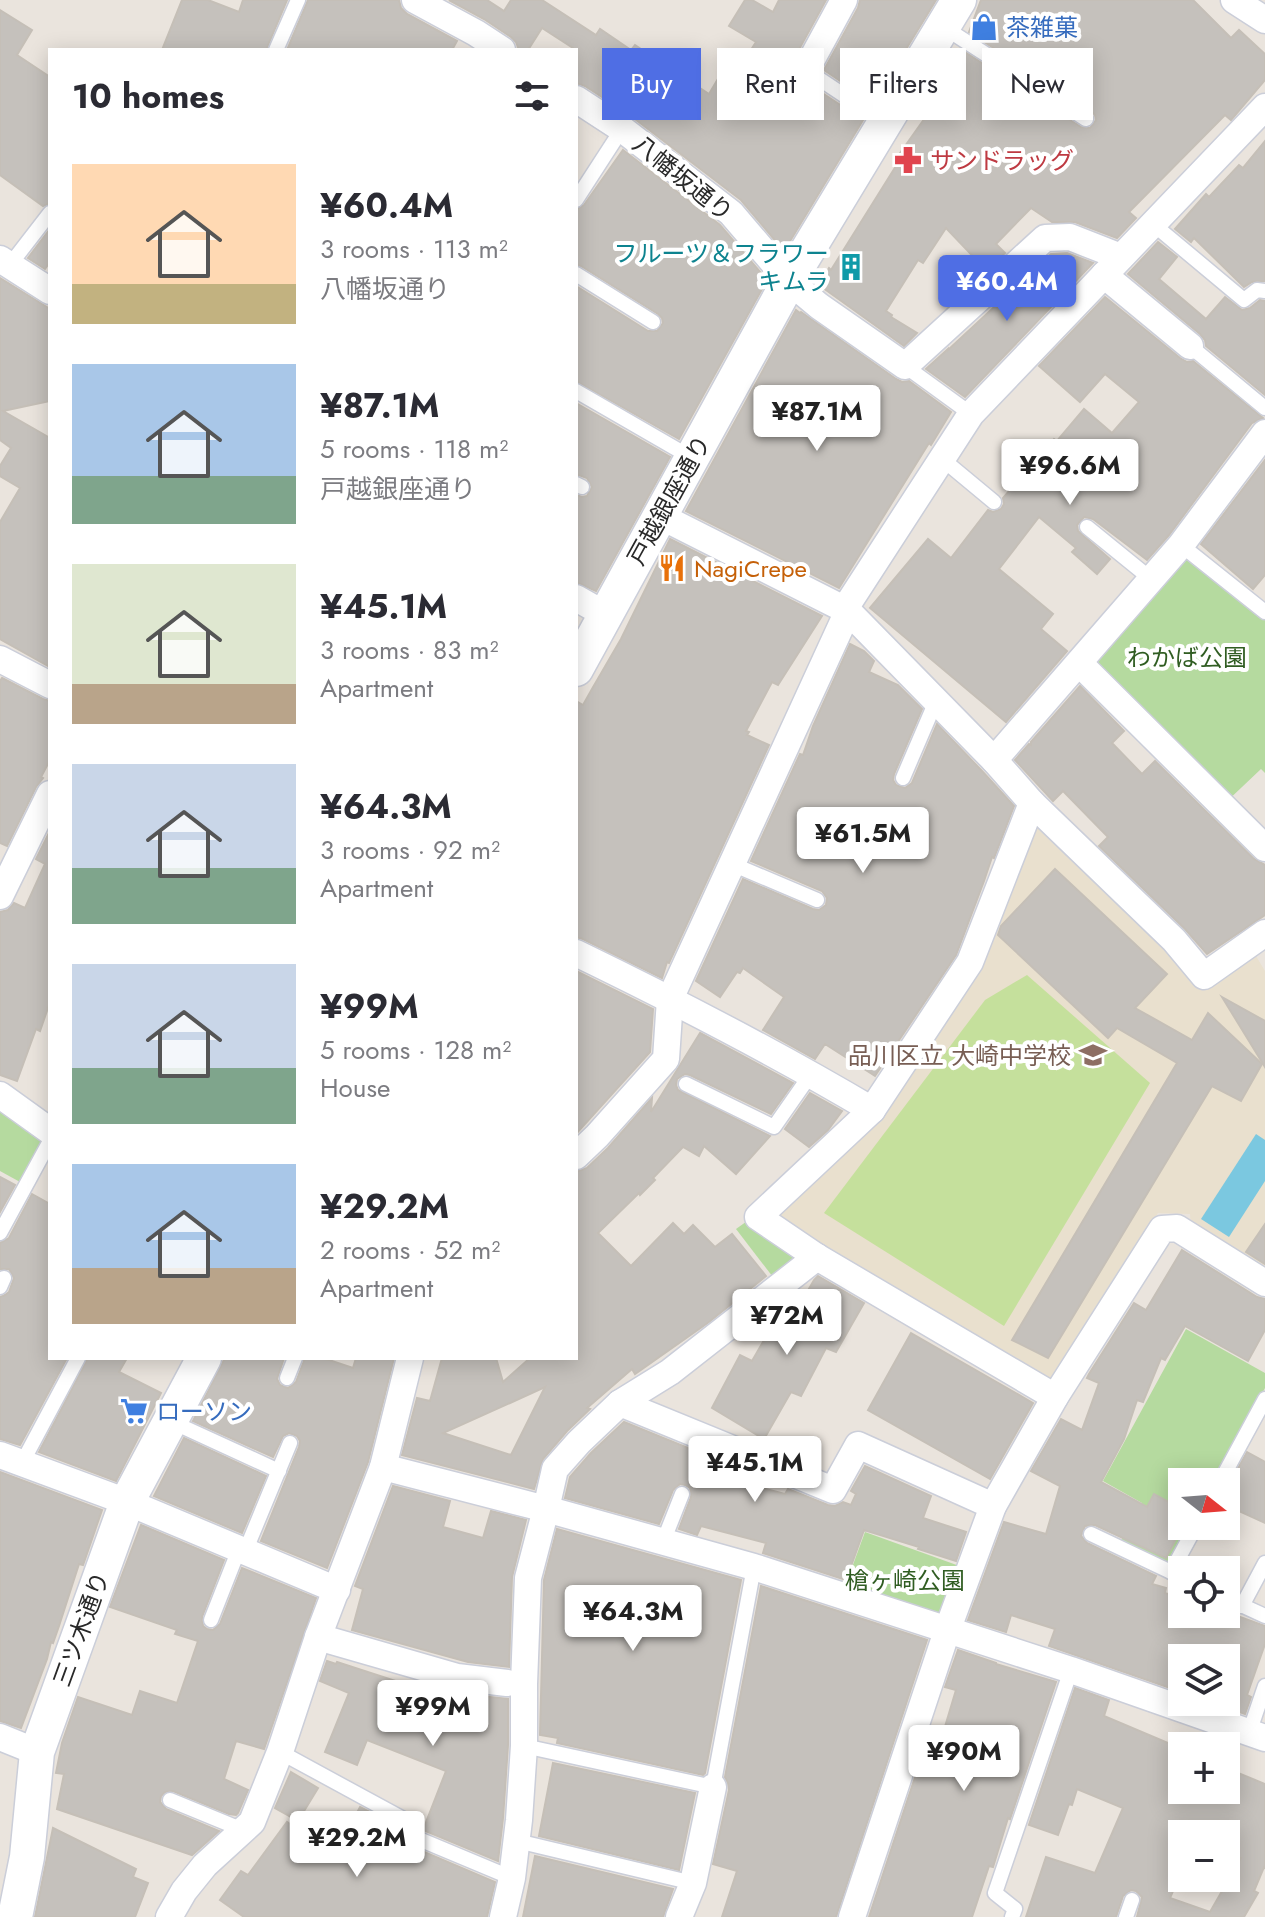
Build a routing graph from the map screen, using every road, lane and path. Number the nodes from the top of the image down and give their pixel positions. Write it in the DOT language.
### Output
graph roads {
  1 [pos="298,0"];
  2 [pos="415,0"];
  3 [pos="844,0"];
  4 [pos="1234,0"];
  5 [pos="950,13"];
  6 [pos="1265,20"];
  7 [pos="470,42"];
  8 [pos="277,48"];
  9 [pos="494,48"];
  10 [pos="818,48"];
  11 [pos="995,48"];
  12 [pos="824,82"];
  13 [pos="578,100"];
  14 [pos="1265,107"];
  15 [pos="884,122"];
  16 [pos="622,129"];
  17 [pos="578,197"];
  18 [pos="48,215"];
  19 [pos="1153,224"];
  20 [pos="5,262"];
  21 [pos="1113,266"];
  22 [pos="578,275"];
  23 [pos="789,281"];
  24 [pos="48,290"];
  25 [pos="1265,291"];
  26 [pos="653,322"];
  27 [pos="1190,346"];
  28 [pos="905,366"];
  29 [pos="578,392"];
  30 [pos="1265,408"];
  31 [pos="971,414"];
  32 [pos="1265,433"];
  33 [pos="692,458"];
  34 [pos="941,458"];
  35 [pos="994,502"];
  36 [pos="660,516"];
  37 [pos="1087,527"];
  38 [pos="1181,545"];
  39 [pos="1151,579"];
  40 [pos="578,599"];
  41 [pos="846,610"];
  42 [pos="1265,612"];
  43 [pos="606,615"];
  44 [pos="0,659"];
  45 [pos="1079,663"];
  46 [pos="578,665"];
  47 [pos="48,684"];
  48 [pos="936,701"];
  49 [pos="994,760"];
  50 [pos="903,778"];
  51 [pos="48,798"];
  52 [pos="1032,803"];
  53 [pos="1265,848"];
  54 [pos="732,864"];
  55 [pos="0,896"];
  56 [pos="817,900"];
  57 [pos="1262,942"];
  58 [pos="578,954"];
  59 [pos="670,999"];
  60 [pos="811,1074"];
  61 [pos="686,1084"];
  62 [pos="0,1095"];
  63 [pos="872,1110"];
  64 [pos="48,1130"];
  65 [pos="48,1145"];
  66 [pos="578,1154"];
  67 [pos="0,1233"];
  68 [pos="817,1257"];
  69 [pos="1265,1283"];
  70 [pos="77,1360"];
  71 [pos="203,1360"];
  72 [pos="294,1360"];
  73 [pos="410,1360"];
  74 [pos="287,1378"];
  75 [pos="1055,1397"];
  76 [pos="1265,1399"];
  77 [pos="620,1403"];
  78 [pos="170,1421"];
  79 [pos="290,1443"];
  80 [pos="11,1459"];
  81 [pos="383,1467"];
  82 [pos="1228,1468"];
  83 [pos="279,1471"];
  84 [pos="682,1494"];
  85 [pos="127,1502"];
  86 [pos="993,1506"];
  87 [pos="546,1509"];
  88 [pos="1091,1534"];
  89 [pos="663,1542"];
  90 [pos="242,1550"];
  91 [pos="1265,1563"];
  92 [pos="754,1567"];
  93 [pos="1168,1571"];
  94 [pos="337,1590"];
  95 [pos="1242,1606"];
  96 [pos="1265,1616"];
  97 [pos="211,1620"];
  98 [pos="947,1631"];
  99 [pos="318,1637"];
  100 [pos="1071,1670"];
  101 [pos="507,1683"];
  102 [pos="1265,1686"];
  103 [pos="1257,1736"];
  104 [pos="0,1737"];
  105 [pos="524,1746"];
  106 [pos="37,1752"];
  107 [pos="280,1752"];
  108 [pos="713,1787"];
  109 [pos="170,1800"];
  110 [pos="407,1821"];
  111 [pos="243,1830"];
  112 [pos="414,1837"];
  113 [pos="517,1841"];
  114 [pos="512,1878"];
  115 [pos="693,1883"];
  116 [pos="1132,1900"];
  117 [pos="15,1917"];
  118 [pos="169,1917"];
  119 [pos="503,1917"];
  120 [pos="679,1917"];
  121 [pos="852,1917"];
  122 [pos="1012,1917"];
  123 [pos="1126,1917"];
  1 -- 8 [label="lane"];
  2 -- 7 [label="street"];
  3 -- 10 [label="street"];
  4 -- 6 [label="street"];
  5 -- 11 [label="lane"];
  5 -- 15 [label="street, 戸越銀座通り"];
  7 -- 9 [label="street"];
  12 -- 15 [label="lane"];
  13 -- 16 [label="street, 八幡坂通り"];
  14 -- 19 [label="street"];
  15 -- 23 [label="street, 戸越銀座通り"];
  16 -- 17 [label="lane"];
  16 -- 23 [label="street, 八幡坂通り"];
  18 -- 20 [label="lane"];
  19 -- 21 [label="street"];
  19 -- 25 [label="lane"];
  20 -- 24 [label="street"];
  21 -- 27 [label="street"];
  21 -- 28 [label="street"];
  21 -- 31 [label="street"];
  22 -- 26 [label="lane"];
  23 -- 28 [label="street, 八幡坂通り"];
  23 -- 33 [label="street, 戸越銀座通り"];
  27 -- 30 [label="lane"];
  28 -- 31 [label="lane, 八幡坂通り"];
  29 -- 33 [label="lane"];
  31 -- 34 [label="street"];
  32 -- 38 [label="street"];
  33 -- 36 [label="street, 戸越銀座通り"];
  34 -- 35 [label="lane"];
  34 -- 41 [label="street"];
  36 -- 41 [label="street"];
  36 -- 43 [label="street, 戸越銀座通り"];
  37 -- 39 [label="lane"];
  38 -- 39 [label="street"];
  38 -- 42 [label="lane"];
  39 -- 45 [label="street"];
  40 -- 43 [label="street"];
  41 -- 48 [label="street"];
  41 -- 54 [label="street"];
  43 -- 46 [label="street, 戸越銀座通り"];
  44 -- 47 [label="street"];
  45 -- 49 [label="street"];
  45 -- 53 [label="street"];
  48 -- 49 [label="street"];
  48 -- 50 [label="lane"];
  49 -- 52 [label="street"];
  51 -- 55 [label="street"];
  52 -- 57 [label="street"];
  52 -- 63 [label="street"];
  54 -- 56 [label="lane"];
  54 -- 59 [label="street"];
  58 -- 59 [label="street"];
  59 -- 60 [label="street"];
  59 -- 66 [label="street"];
  60 -- 61 [label="lane"];
  60 -- 63 [label="street"];
  62 -- 64 [label="street"];
  63 -- 68 [label="street"];
  65 -- 67 [label="lane"];
  68 -- 75 [label="street"];
  68 -- 77 [label="street"];
  69 -- 75 [label="street"];
  70 -- 80 [label="lane"];
  71 -- 78 [label="street, 三ツ木通り"];
  72 -- 74 [label="lane"];
  73 -- 81 [label="street"];
  75 -- 86 [label="street"];
  76 -- 82 [label="lane"];
  77 -- 86 [label="street"];
  77 -- 87 [label="street"];
  78 -- 83 [label="lane"];
  78 -- 85 [label="street, 三ツ木通り"];
  79 -- 83 [label="lane"];
  80 -- 85 [label="street"];
  81 -- 87 [label="street"];
  81 -- 94 [label="street"];
  83 -- 90 [label="lane"];
  84 -- 89 [label="lane"];
  85 -- 90 [label="street"];
  85 -- 106 [label="street, 三ツ木通り"];
  86 -- 98 [label="street"];
  87 -- 89 [label="street"];
  87 -- 105 [label="street"];
  88 -- 93 [label="lane"];
  89 -- 92 [label="street"];
  90 -- 94 [label="street"];
  90 -- 97 [label="lane"];
  91 -- 95 [label="lane"];
  92 -- 98 [label="street"];
  92 -- 108 [label="lane"];
  94 -- 99 [label="street"];
  95 -- 96 [label="lane"];
  98 -- 100 [label="street"];
  98 -- 121 [label="street"];
  99 -- 101 [label="street"];
  99 -- 107 [label="street"];
  100 -- 103 [label="street"];
  100 -- 122 [label="lane"];
  102 -- 103 [label="lane"];
  104 -- 106 [label="street"];
  105 -- 108 [label="lane"];
  105 -- 113 [label="street"];
  106 -- 117 [label="street, 三ツ木通り"];
  107 -- 110 [label="lane"];
  107 -- 111 [label="street"];
  108 -- 115 [label="street"];
  109 -- 111 [label="lane"];
  111 -- 118 [label="street"];
  112 -- 114 [label="lane"];
  113 -- 114 [label="street"];
  113 -- 115 [label="lane"];
  114 -- 119 [label="street"];
  115 -- 120 [label="street"];
  116 -- 123 [label="lane"];
}
